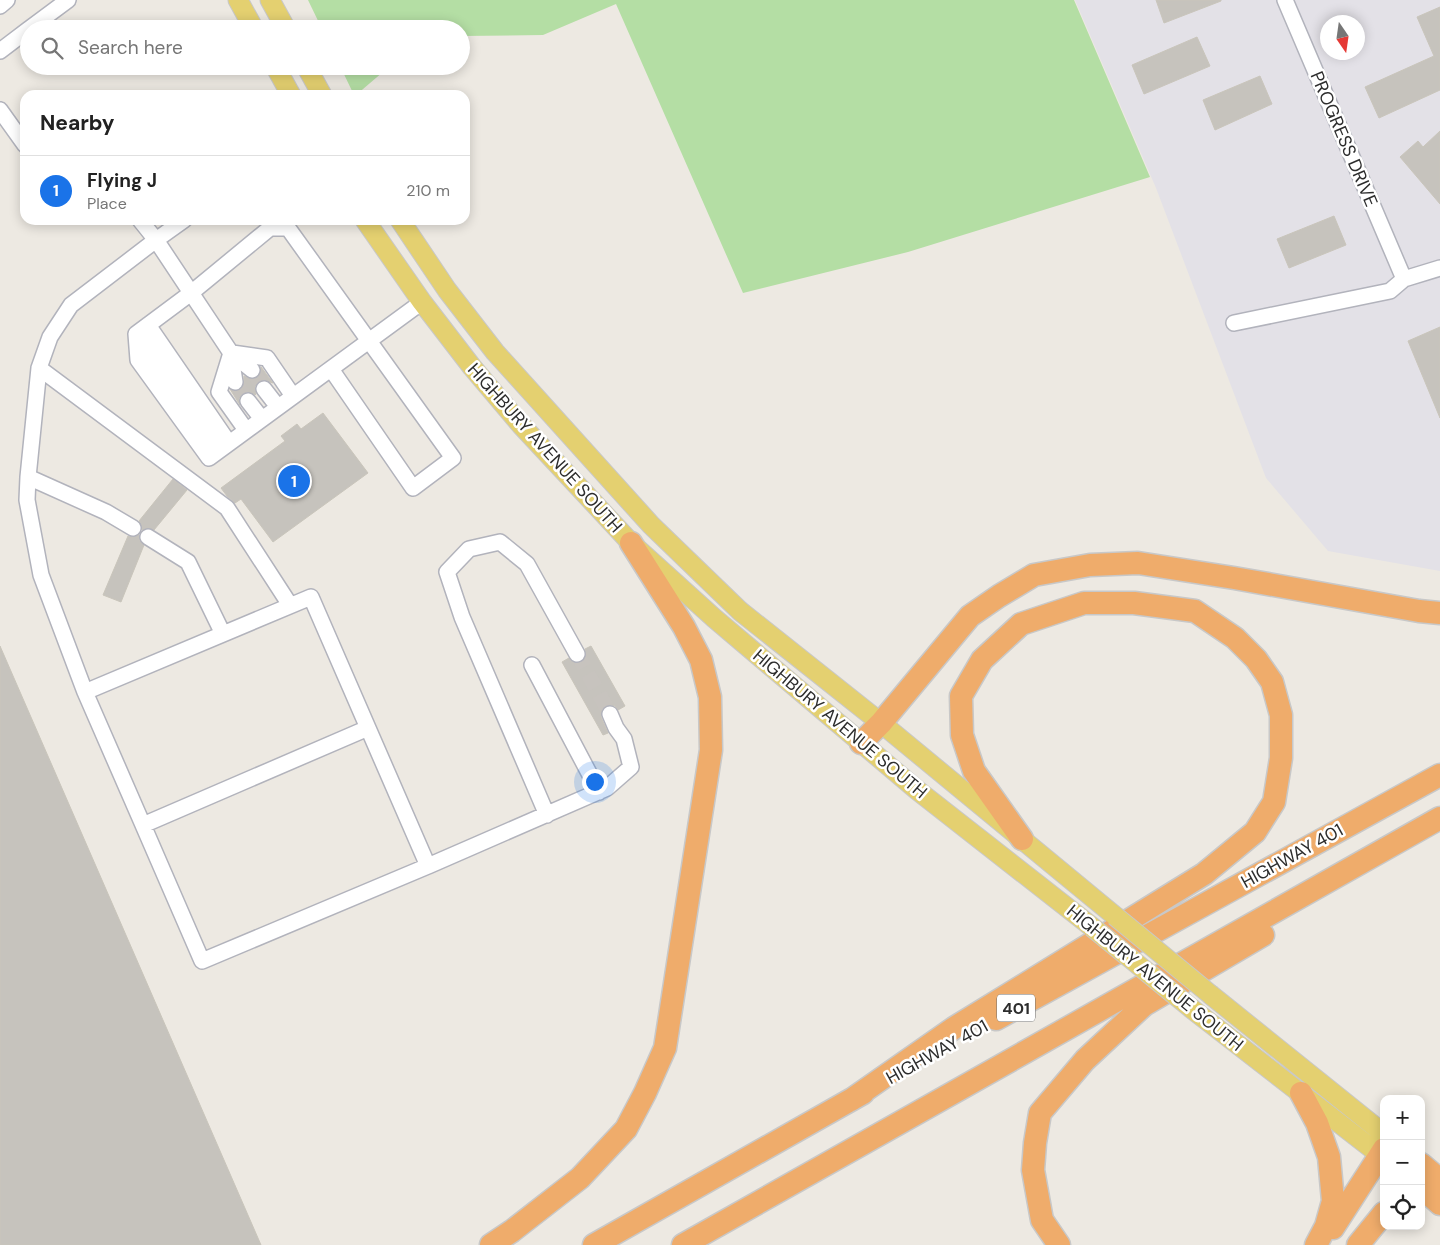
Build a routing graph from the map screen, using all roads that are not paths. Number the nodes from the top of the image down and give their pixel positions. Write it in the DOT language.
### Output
graph roads {
  1 [pos="7,0"];
  2 [pos="68,0"];
  3 [pos="238,0"];
  4 [pos="270,0"];
  5 [pos="1285,0"];
  6 [pos="0,6"];
  7 [pos="41,20"];
  8 [pos="249,20"];
  9 [pos="281,20"];
  10 [pos="20,36"];
  11 [pos="0,51"];
  12 [pos="280,75"];
  13 [pos="311,75"];
  14 [pos="288,90"];
  15 [pos="319,90"];
  16 [pos="0,110"];
  17 [pos="20,138"];
  18 [pos="144,225"];
  19 [pos="177,225"];
  20 [pos="368,225"];
  21 [pos="403,225"];
  22 [pos="156,240"];
  23 [pos="1440,268"];
  24 [pos="1404,279"];
  25 [pos="191,293"];
  26 [pos="422,302"];
  27 [pos="1234,323"];
  28 [pos="142,329"];
  29 [pos="368,340"];
  30 [pos="231,353"];
  31 [pos="39,368"];
  32 [pos="331,369"];
  33 [pos="252,370"];
  34 [pos="235,382"];
  35 [pos="264,389"];
  36 [pos="294,396"];
  37 [pos="248,400"];
  38 [pos="278,407"];
  39 [pos="262,419"];
  40 [pos="246,430"];
  41 [pos="218,451"];
  42 [pos="28,477"];
  43 [pos="133,528"];
  44 [pos="148,537"];
  45 [pos="630,543"];
  46 [pos="290,606"];
  47 [pos="1440,613"];
  48 [pos="223,634"];
  49 [pos="577,654"];
  50 [pos="532,666"];
  51 [pos="85,692"];
  52 [pos="610,714"];
  53 [pos="881,723"];
  54 [pos="368,728"];
  55 [pos="861,742"];
  56 [pos="1440,775"];
  57 [pos="600,792"];
  58 [pos="547,815"];
  59 [pos="1440,818"];
  60 [pos="143,825"];
  61 [pos="1440,825"];
  62 [pos="1022,839"];
  63 [pos="428,866"];
  64 [pos="1300,1093"];
  65 [pos="851,1100"];
  66 [pos="1380,1146"];
  67 [pos="1380,1147"];
  68 [pos="1380,1154"];
  69 [pos="1425,1167"];
  70 [pos="1440,1180"];
  71 [pos="1425,1191"];
  72 [pos="1440,1204"];
  73 [pos="1380,1218"];
  74 [pos="491,1245"];
  75 [pos="594,1245"];
  76 [pos="683,1245"];
  77 [pos="1059,1245"];
  78 [pos="1316,1245"];
  79 [pos="1321,1245"];
  80 [pos="1358,1245"];
  1 -- 6 [label="street"];
  2 -- 7 [label="street"];
  3 -- 8 [label="main road"];
  4 -- 9 [label="main road"];
  5 -- 24 [label="street, PROGRESS DRIVE"];
  10 -- 11 [label="street"];
  12 -- 14 [label="main road"];
  13 -- 15 [label="main road"];
  16 -- 17 [label="street"];
  18 -- 22 [label="street"];
  19 -- 22 [label="street"];
  20 -- 26 [label="main road, HIGHBURY AVENUE SOUTH"];
  21 -- 53 [label="main road, HIGHBURY AVENUE SOUTH"];
  22 -- 25 [label="street"];
  22 -- 31 [label="street"];
  23 -- 24 [label="street"];
  24 -- 27 [label="street"];
  25 -- 28 [label="street"];
  25 -- 29 [label="street"];
  25 -- 30 [label="street"];
  26 -- 29 [label="street"];
  26 -- 45 [label="main road, HIGHBURY AVENUE SOUTH"];
  28 -- 41 [label="street"];
  28 -- 41 [label="street"];
  29 -- 32 [label="street"];
  29 -- 32 [label="street"];
  30 -- 33 [label="street"];
  30 -- 34 [label="street"];
  30 -- 36 [label="street"];
  30 -- 40 [label="street"];
  31 -- 42 [label="street"];
  31 -- 46 [label="street"];
  32 -- 36 [label="street"];
  35 -- 38 [label="street"];
  36 -- 38 [label="street"];
  37 -- 39 [label="street"];
  38 -- 39 [label="street"];
  39 -- 40 [label="street"];
  40 -- 41 [label="street"];
  42 -- 43 [label="street"];
  42 -- 51 [label="street"];
  44 -- 48 [label="street"];
  45 -- 55 [label="main road, HIGHBURY AVENUE SOUTH"];
  45 -- 74 [label="highway"];
  46 -- 48 [label="street"];
  46 -- 54 [label="street"];
  47 -- 53 [label="highway"];
  48 -- 51 [label="street"];
  49 -- 58 [label="street"];
  50 -- 57 [label="street"];
  51 -- 60 [label="street"];
  52 -- 57 [label="street"];
  53 -- 55 [label="highway"];
  53 -- 62 [label="main road, HIGHBURY AVENUE SOUTH"];
  54 -- 60 [label="street"];
  54 -- 63 [label="street"];
  55 -- 64 [label="main road, HIGHBURY AVENUE SOUTH, bridge"];
  56 -- 65 [label="highway, HIGHWAY 401 / 401"];
  57 -- 58 [label="street"];
  58 -- 63 [label="street"];
  59 -- 76 [label="highway, 401"];
  60 -- 63 [label="street"];
  61 -- 77 [label="highway"];
  62 -- 65 [label="highway"];
  62 -- 66 [label="main road, HIGHBURY AVENUE SOUTH, bridge"];
  64 -- 67 [label="main road, HIGHBURY AVENUE SOUTH"];
  64 -- 78 [label="highway"];
  65 -- 75 [label="highway, HIGHWAY 401 / 401"];
  68 -- 79 [label="highway"];
  69 -- 70 [label="highway"];
  71 -- 72 [label="highway"];
  73 -- 80 [label="highway"];
}
